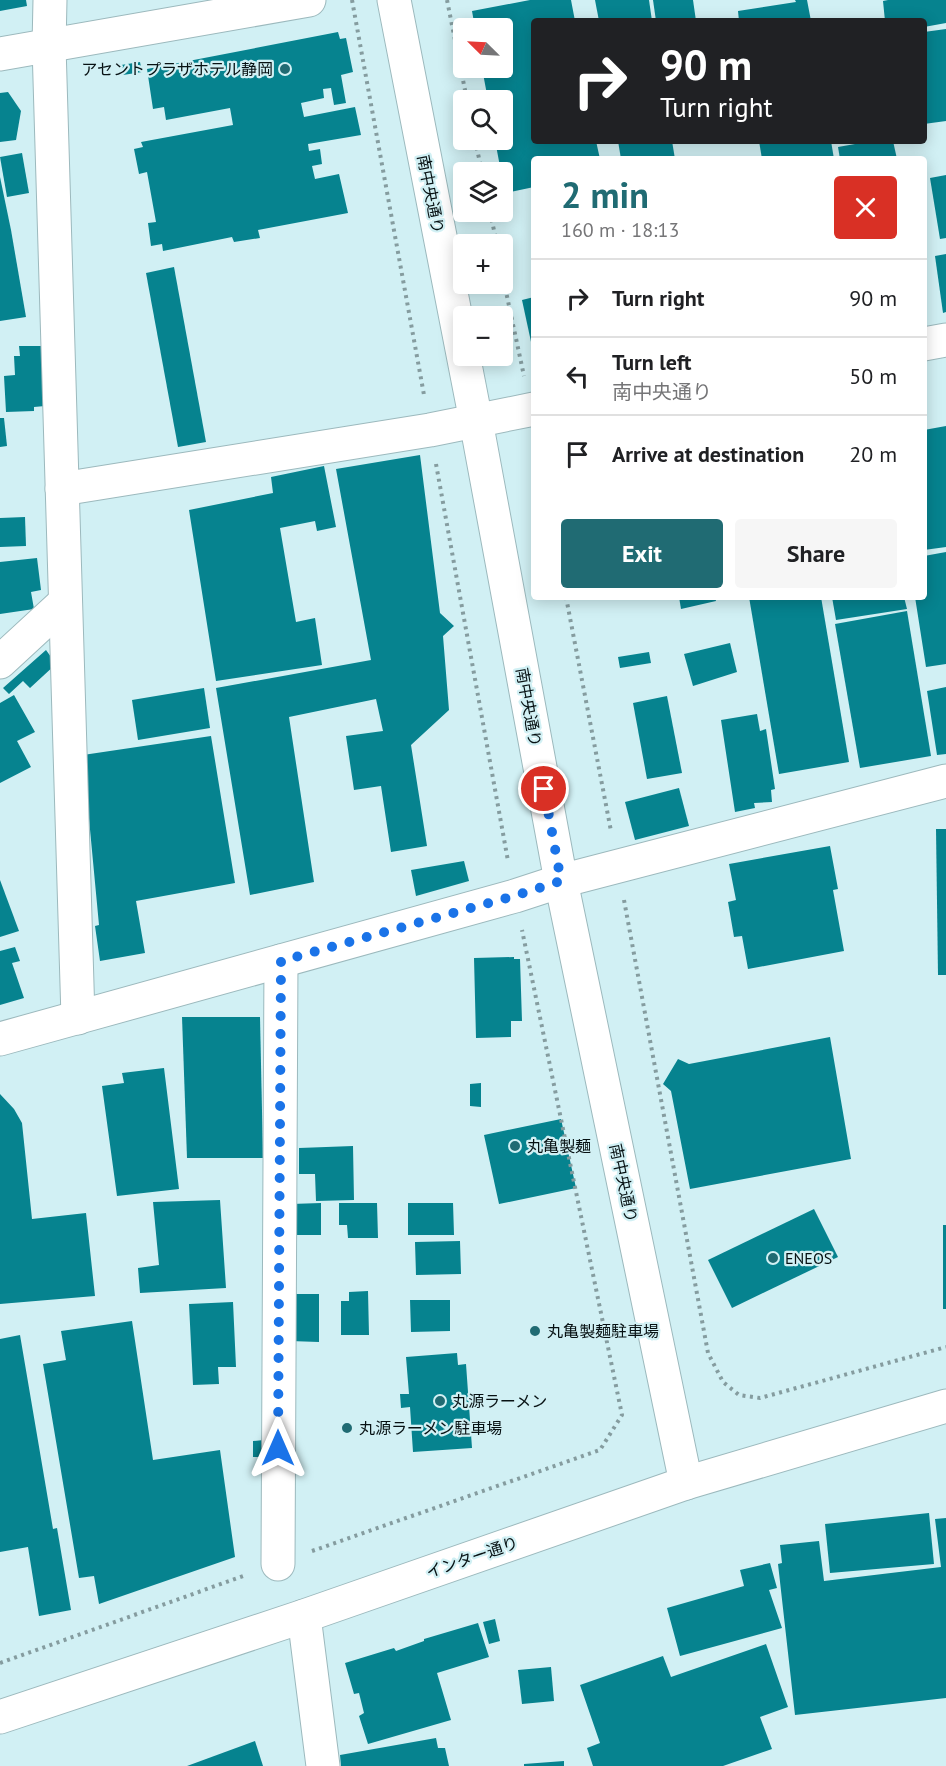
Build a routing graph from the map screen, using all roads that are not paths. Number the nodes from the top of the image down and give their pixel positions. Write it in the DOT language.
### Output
graph roads {
  1 [pos="50,0"];
  2 [pos="309,0"];
  3 [pos="394,0"];
  4 [pos="49,46"];
  5 [pos="0,54"];
  6 [pos="946,340"];
  7 [pos="927,343"];
  8 [pos="531,409"];
  9 [pos="476,421"];
  10 [pos="62,489"];
  11 [pos="65,602"];
  12 [pos="0,662"];
  13 [pos="946,781"];
  14 [pos="561,881"];
  15 [pos="281,961"];
  16 [pos="78,1018"];
  17 [pos="0,1039"];
  18 [pos="946,1406"];
  19 [pos="686,1483"];
  20 [pos="278,1563"];
  21 [pos="304,1616"];
  22 [pos="0,1717"];
  23 [pos="322,1766"];
  1 -- 4 [label="street"];
  2 -- 4 [label="street"];
  3 -- 9 [label="street, 南中央通り"];
  4 -- 5 [label="street"];
  4 -- 10 [label="street"];
  6 -- 7 [label="street"];
  8 -- 9 [label="street"];
  9 -- 10 [label="street"];
  9 -- 14 [label="street, 南中央通り"];
  10 -- 11 [label="street"];
  11 -- 12 [label="street"];
  11 -- 16 [label="street"];
  13 -- 14 [label="street"];
  14 -- 15 [label="street"];
  14 -- 19 [label="street, 南中央通り"];
  15 -- 16 [label="street"];
  15 -- 20 [label="street"];
  16 -- 17 [label="street"];
  18 -- 19 [label="street, インター通り"];
  19 -- 21 [label="street, インター通り"];
  21 -- 22 [label="street, インター通り"];
  21 -- 23 [label="street"];
}
